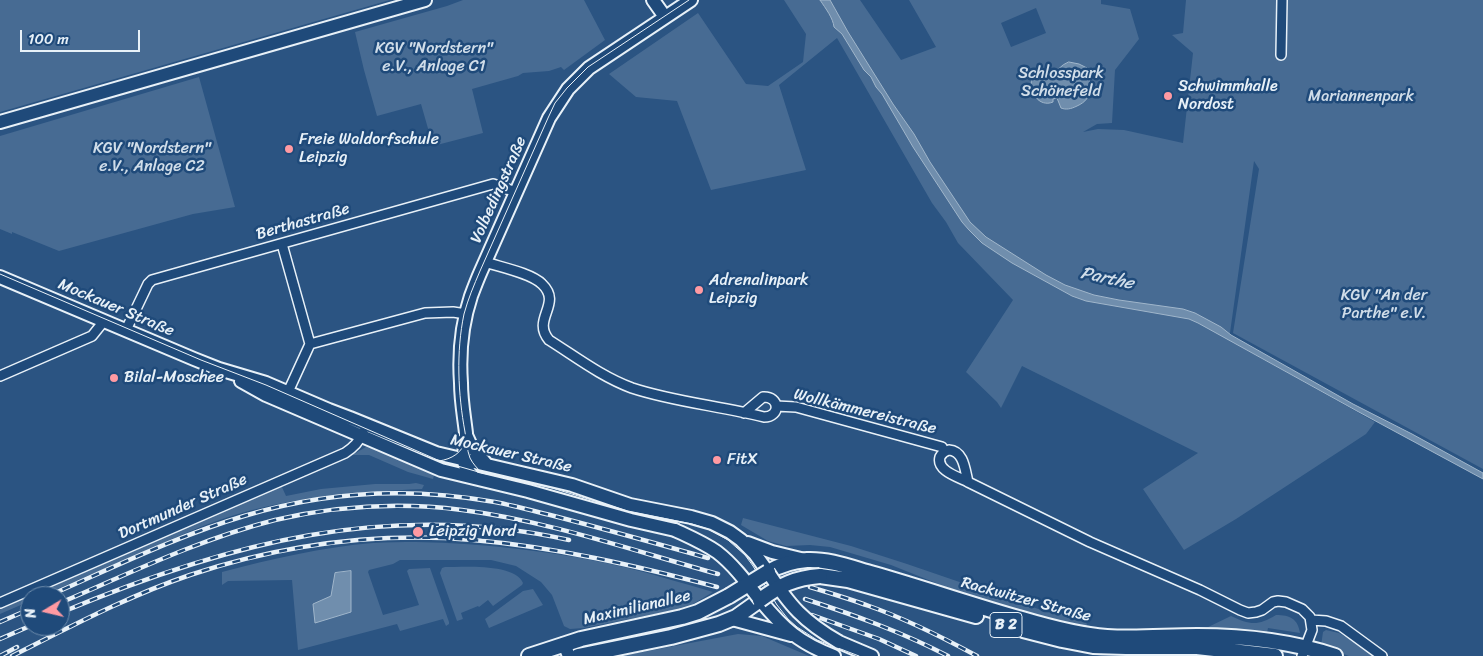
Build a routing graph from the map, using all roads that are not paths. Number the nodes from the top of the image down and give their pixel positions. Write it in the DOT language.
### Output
graph roads {
  1 [pos="425,0"];
  2 [pos="653,0"];
  3 [pos="1282,0"];
  4 [pos="683,1"];
  5 [pos="665,17"];
  6 [pos="1282,55"];
  7 [pos="0,122"];
  8 [pos="516,192"];
  9 [pos="282,244"];
  10 [pos="485,262"];
  11 [pos="0,277"];
  12 [pos="466,314"];
  13 [pos="104,321"];
  14 [pos="126,330"];
  15 [pos="310,344"];
  16 [pos="219,369"];
  17 [pos="0,376"];
  18 [pos="288,392"];
  19 [pos="776,406"];
  20 [pos="744,413"];
  21 [pos="364,430"];
  22 [pos="466,435"];
  23 [pos="944,451"];
  24 [pos="463,460"];
  25 [pos="487,465"];
  26 [pos="434,468"];
  27 [pos="474,478"];
  28 [pos="968,482"];
  29 [pos="741,540"];
  30 [pos="810,560"];
  31 [pos="768,572"];
  32 [pos="748,584"];
  33 [pos="778,588"];
  34 [pos="760,600"];
  35 [pos="0,603"];
  36 [pos="732,619"];
  37 [pos="1311,620"];
  38 [pos="794,636"];
  39 [pos="567,650"];
  40 [pos="1304,652"];
  41 [pos="529,656"];
  42 [pos="578,656"];
  43 [pos="834,656"];
  44 [pos="872,656"];
  45 [pos="1275,656"];
  46 [pos="1335,656"];
  47 [pos="1382,656"];
  1 -- 7 [label="main road"];
  2 -- 5 [label="main road"];
  3 -- 6 [label="street"];
  4 -- 5 [label="main road, Volbedingstraße"];
  5 -- 8 [label="main road, Volbedingstraße"];
  8 -- 9 [label="street, Berthastraße"];
  8 -- 10 [label="main road, Volbedingstraße"];
  9 -- 14 [label="street, Berthastraße"];
  9 -- 15 [label="street"];
  10 -- 12 [label="main road, Volbedingstraße"];
  10 -- 20 [label="street, Wollkämmereistraße"];
  11 -- 13 [label="main road, Mockauer Straße"];
  12 -- 15 [label="street"];
  12 -- 22 [label="main road, Volbedingstraße"];
  13 -- 14 [label="main road, Mockauer Straße"];
  13 -- 17 [label="street"];
  14 -- 16 [label="main road, Mockauer Straße"];
  15 -- 18 [label="street"];
  16 -- 18 [label="main road, Mockauer Straße"];
  16 -- 21 [label="main road, Mockauer Straße"];
  18 -- 21 [label="main road, Mockauer Straße"];
  19 -- 20 [label="street, Wollkämmereistraße"];
  19 -- 20 [label="street, Wollkämmereistraße"];
  19 -- 23 [label="street, Wollkämmereistraße"];
  21 -- 24 [label="main road, Mockauer Straße"];
  21 -- 26 [label="main road, Mockauer Straße"];
  21 -- 35 [label="street, Dortmunder Straße"];
  22 -- 24 [label="main road, Volbedingstraße"];
  22 -- 25 [label="main road"];
  23 -- 28 [label="street"];
  23 -- 28 [label="street"];
  24 -- 25 [label="main road, Mockauer Straße"];
  24 -- 26 [label="main road"];
  24 -- 27 [label="main road"];
  25 -- 29 [label="main road, Mockauer Straße"];
  26 -- 27 [label="main road, Mockauer Straße"];
  27 -- 32 [label="main road, Mockauer Straße, bridge"];
  28 -- 37 [label="street"];
  29 -- 30 [label="main road"];
  29 -- 31 [label="main road, Mockauer Straße"];
  30 -- 31 [label="main road, Rackwitzer Straße / B 2"];
  30 -- 40 [label="main road, Rackwitzer Straße / B 2"];
  31 -- 32 [label="main road, Rackwitzer Straße / B 2, bridge"];
  31 -- 33 [label="main road, Mockauer Straße, bridge"];
  32 -- 34 [label="main road, Mockauer Straße, bridge"];
  32 -- 39 [label="main road, Maximilianallee / B 2, bridge"];
  33 -- 34 [label="main road, Maximilianallee / B 2, bridge"];
  33 -- 44 [label="main road, Mockauer Straße, bridge"];
  33 -- 45 [label="main road, Rackwitzer Straße / B 2, bridge"];
  34 -- 36 [label="main road, Maximilianallee / B 2"];
  34 -- 38 [label="main road, Mockauer Straße"];
  36 -- 38 [label="main road"];
  36 -- 42 [label="main road, Maximilianallee / B 2"];
  37 -- 40 [label="street"];
  37 -- 47 [label="street"];
  38 -- 43 [label="main road"];
  39 -- 41 [label="main road, Maximilianallee / B 2"];
  40 -- 46 [label="main road, Rackwitzer Straße / B 2"];
}
